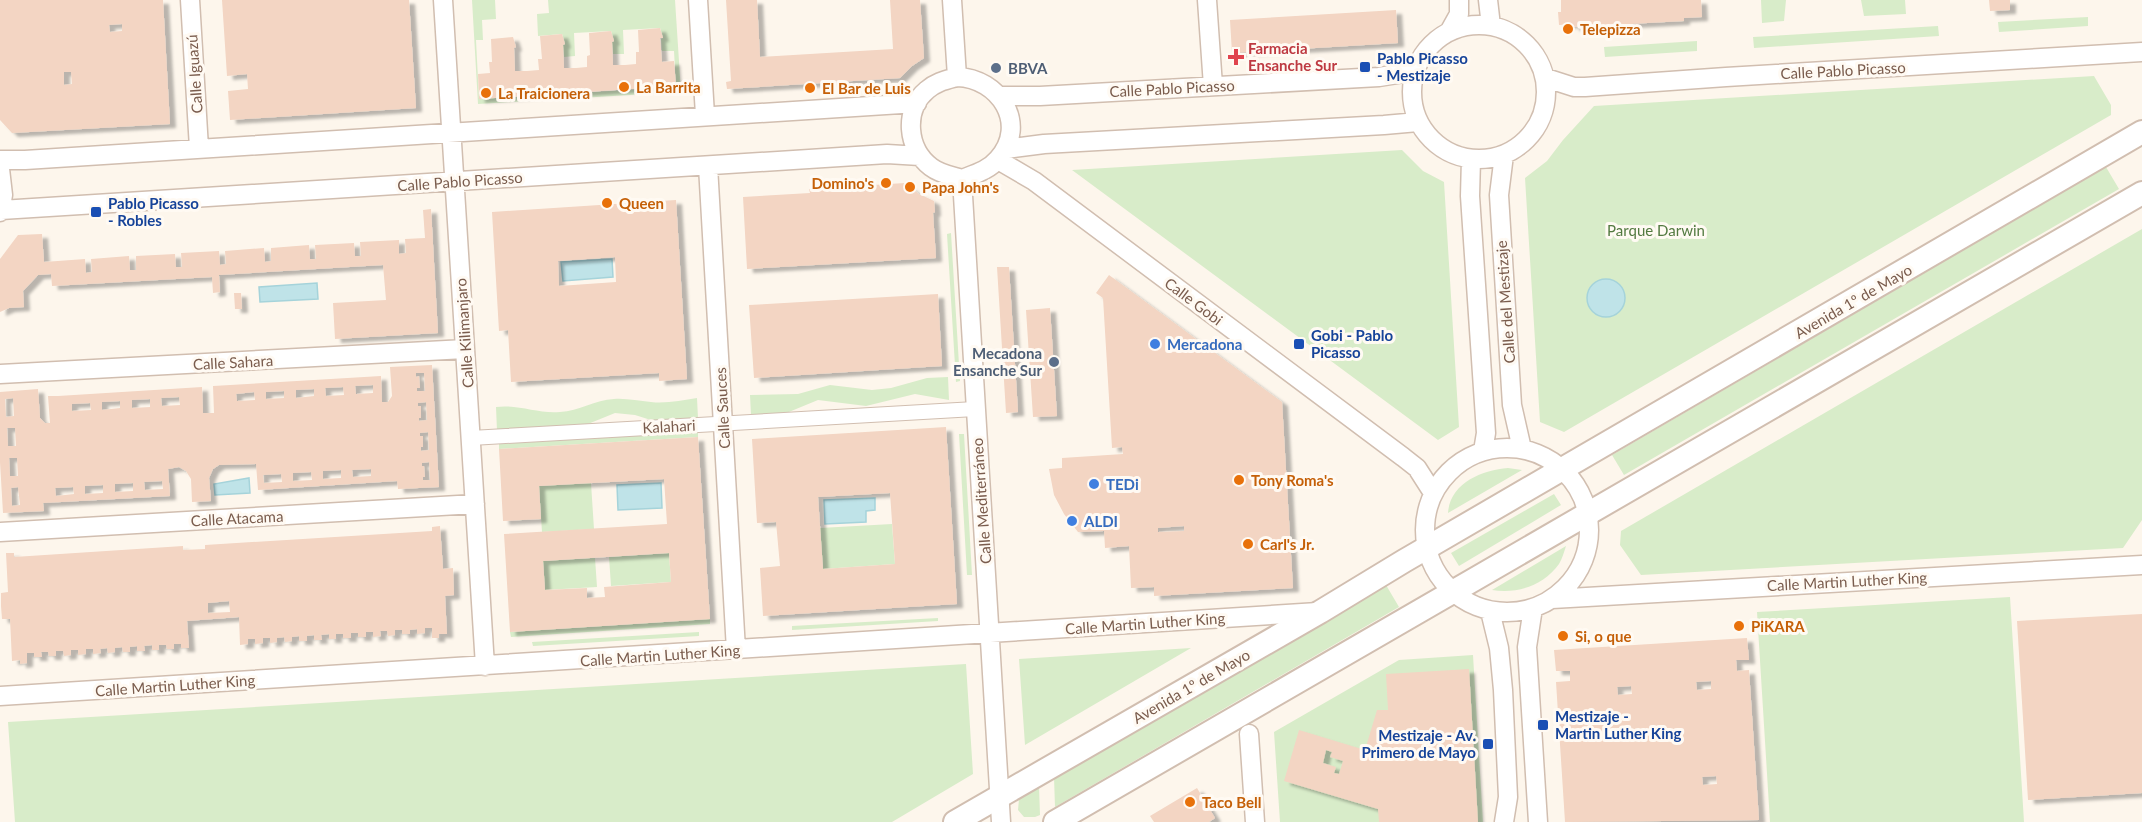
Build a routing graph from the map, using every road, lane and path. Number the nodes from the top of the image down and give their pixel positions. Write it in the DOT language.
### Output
graph roads {
  1 [pos="190,0"];
  2 [pos="443,0"];
  3 [pos="698,0"];
  4 [pos="952,0"];
  5 [pos="1207,0"];
  6 [pos="1459,0"];
  7 [pos="1488,0"];
  8 [pos="1491,26"];
  9 [pos="1449,32"];
  10 [pos="2142,52"];
  11 [pos="1415,69"];
  12 [pos="957,77"];
  13 [pos="1546,78"];
  14 [pos="1213,86"];
  15 [pos="1000,96"];
  16 [pos="917,103"];
  17 [pos="705,115"];
  18 [pos="1418,122"];
  19 [pos="452,131"];
  20 [pos="2142,132"];
  21 [pos="199,148"];
  22 [pos="1002,154"];
  23 [pos="1504,155"];
  24 [pos="920,156"];
  25 [pos="1471,159"];
  26 [pos="0,160"];
  27 [pos="708,165"];
  28 [pos="0,169"];
  29 [pos="962,179"];
  30 [pos="455,182"];
  31 [pos="2142,194"];
  32 [pos="0,211"];
  33 [pos="465,349"];
  34 [pos="0,374"];
  35 [pos="975,409"];
  36 [pos="723,423"];
  37 [pos="471,438"];
  38 [pos="1522,449"];
  39 [pos="1483,451"];
  40 [pos="1417,468"];
  41 [pos="1563,470"];
  42 [pos="1447,473"];
  43 [pos="1433,493"];
  44 [pos="475,504"];
  45 [pos="1589,515"];
  46 [pos="0,532"];
  47 [pos="1426,548"];
  48 [pos="2142,564"];
  49 [pos="1452,593"];
  50 [pos="1552,599"];
  51 [pos="1533,608"];
  52 [pos="1490,611"];
  53 [pos="1320,612"];
  54 [pos="991,633"];
  55 [pos="736,650"];
  56 [pos="485,666"];
  57 [pos="0,696"];
  58 [pos="1249,734"];
  59 [pos="1000,797"];
  60 [pos="955,822"];
  61 [pos="1001,822"];
  62 [pos="1055,822"];
  63 [pos="1256,822"];
  64 [pos="1504,822"];
  65 [pos="1539,822"];
  1 -- 21 [label="street, Calle Iguazú"];
  2 -- 19 [label="street, Calle Kilimanjaro"];
  3 -- 17 [label="street"];
  4 -- 12 [label="street"];
  5 -- 14 [label="street"];
  6 -- 9 [label="street"];
  7 -- 8 [label="street"];
  8 -- 9 [label="street"];
  8 -- 13 [label="street"];
  9 -- 11 [label="street"];
  10 -- 13 [label="street, Calle Pablo Picasso"];
  11 -- 14 [label="street, Calle Pablo Picasso"];
  11 -- 18 [label="street"];
  12 -- 15 [label="street"];
  12 -- 16 [label="street"];
  13 -- 23 [label="street"];
  14 -- 15 [label="street, Calle Pablo Picasso"];
  15 -- 22 [label="street"];
  16 -- 17 [label="street"];
  16 -- 24 [label="street"];
  17 -- 19 [label="street"];
  18 -- 22 [label="street"];
  18 -- 25 [label="street"];
  19 -- 21 [label="street"];
  19 -- 30 [label="street, Calle Kilimanjaro"];
  20 -- 41 [label="street, Avenida 1º de Mayo"];
  21 -- 26 [label="street"];
  22 -- 29 [label="street"];
  22 -- 40 [label="street, Calle Gobi"];
  23 -- 25 [label="street"];
  23 -- 38 [label="street, Calle del Mestizaje"];
  24 -- 27 [label="street, Calle Pablo Picasso"];
  24 -- 29 [label="street"];
  25 -- 39 [label="street, Calle del Mestizaje"];
  27 -- 30 [label="street, Calle Pablo Picasso"];
  27 -- 36 [label="street, Calle Sauces"];
  28 -- 32 [label="street"];
  29 -- 35 [label="street, Calle Mediterráneo"];
  30 -- 32 [label="street, Calle Pablo Picasso"];
  30 -- 33 [label="street, Calle Kilimanjaro"];
  31 -- 45 [label="street"];
  33 -- 34 [label="street, Calle Sahara"];
  33 -- 37 [label="street, Calle Kilimanjaro"];
  35 -- 36 [label="street, Kalahari"];
  35 -- 54 [label="street, Calle Mediterráneo"];
  36 -- 37 [label="street, Kalahari"];
  36 -- 55 [label="street, Calle Sauces"];
  37 -- 44 [label="street, Calle Kilimanjaro"];
  38 -- 39 [label="street"];
  38 -- 41 [label="street"];
  39 -- 42 [label="street"];
  40 -- 42 [label="street, Calle Gobi"];
  40 -- 43 [label="street, Calle Gobi"];
  41 -- 45 [label="street"];
  41 -- 47 [label="street, Avenida 1º de Mayo"];
  42 -- 43 [label="street"];
  43 -- 47 [label="street"];
  44 -- 46 [label="street, Calle Atacama"];
  44 -- 56 [label="street, Calle Kilimanjaro"];
  45 -- 49 [label="street"];
  45 -- 50 [label="street"];
  47 -- 49 [label="street"];
  47 -- 53 [label="street, Avenida 1º de Mayo"];
  48 -- 50 [label="street, Calle Martin Luther King"];
  49 -- 52 [label="street"];
  49 -- 62 [label="street"];
  50 -- 51 [label="street"];
  51 -- 52 [label="street"];
  51 -- 65 [label="street"];
  52 -- 64 [label="street"];
  53 -- 54 [label="street, Calle Martin Luther King"];
  53 -- 59 [label="street, Avenida 1º de Mayo"];
  54 -- 55 [label="street, Calle Martin Luther King"];
  54 -- 59 [label="street, Calle Mediterráneo"];
  55 -- 56 [label="street, Calle Martin Luther King"];
  56 -- 57 [label="street, Calle Martin Luther King"];
  58 -- 63 [label="street"];
  59 -- 60 [label="street, Avenida 1º de Mayo"];
  59 -- 61 [label="street, Calle Mediterráneo"];
}
